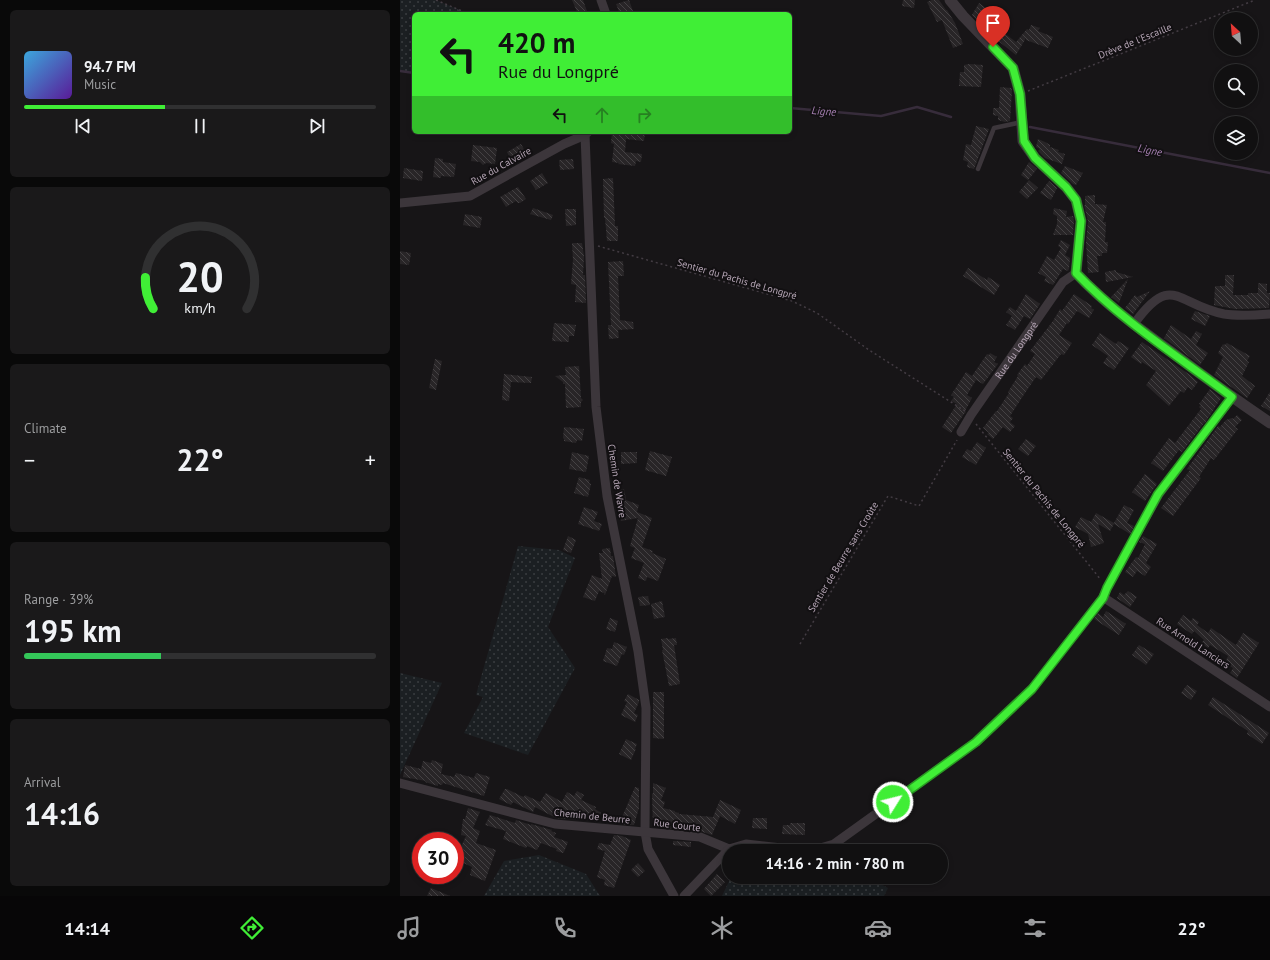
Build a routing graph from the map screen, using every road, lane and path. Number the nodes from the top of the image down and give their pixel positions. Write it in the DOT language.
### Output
graph roads {
  1 [pos="436,0"];
  2 [pos="601,0"];
  3 [pos="950,0"];
  4 [pos="1255,0"];
  5 [pos="464,12"];
  6 [pos="605,12"];
  7 [pos="1020,94"];
  8 [pos="1022,122"];
  9 [pos="584,134"];
  10 [pos="586,134"];
  11 [pos="978,169"];
  12 [pos="400,203"];
  13 [pos="588,244"];
  14 [pos="1076,273"];
  15 [pos="1270,314"];
  16 [pos="1134,324"];
  17 [pos="1232,397"];
  18 [pos="971,416"];
  19 [pos="1270,423"];
  20 [pos="961,432"];
  21 [pos="1107,588"];
  22 [pos="1103,598"];
  23 [pos="800,644"];
  24 [pos="1270,707"];
  25 [pos="400,783"];
  26 [pos="645,832"];
  27 [pos="834,844"];
  28 [pos="722,847"];
  29 [pos="722,857"];
  30 [pos="674,896"];
  31 [pos="684,896"];
  1 -- 5 [label="path"];
  2 -- 6 [label="street"];
  3 -- 7 [label="street"];
  4 -- 7 [label="path, Drève de l'Escaille"];
  7 -- 8 [label="street"];
  8 -- 11 [label="lane"];
  8 -- 14 [label="street"];
  9 -- 12 [label="street, Rue du Calvaire"];
  10 -- 13 [label="street, Chemin de Wavre"];
  13 -- 18 [label="path, Sentier du Pachis de Longpré"];
  13 -- 26 [label="street, Chemin de Wavre"];
  14 -- 16 [label="street"];
  14 -- 18 [label="street, Rue du Longpré"];
  15 -- 16 [label="street"];
  16 -- 17 [label="street"];
  17 -- 19 [label="street"];
  17 -- 21 [label="street"];
  18 -- 20 [label="street, Rue du Longpré"];
  18 -- 21 [label="path, Sentier du Pachis de Longpré"];
  20 -- 23 [label="path, Sentier de Beurre sans Croûte"];
  21 -- 22 [label="street"];
  22 -- 24 [label="street, Rue Arnold Lanciers"];
  22 -- 27 [label="street"];
  25 -- 26 [label="street, Chemin de Beurre"];
  26 -- 28 [label="street, Rue Courte"];
  26 -- 30 [label="street"];
  29 -- 31 [label="street"];
}
